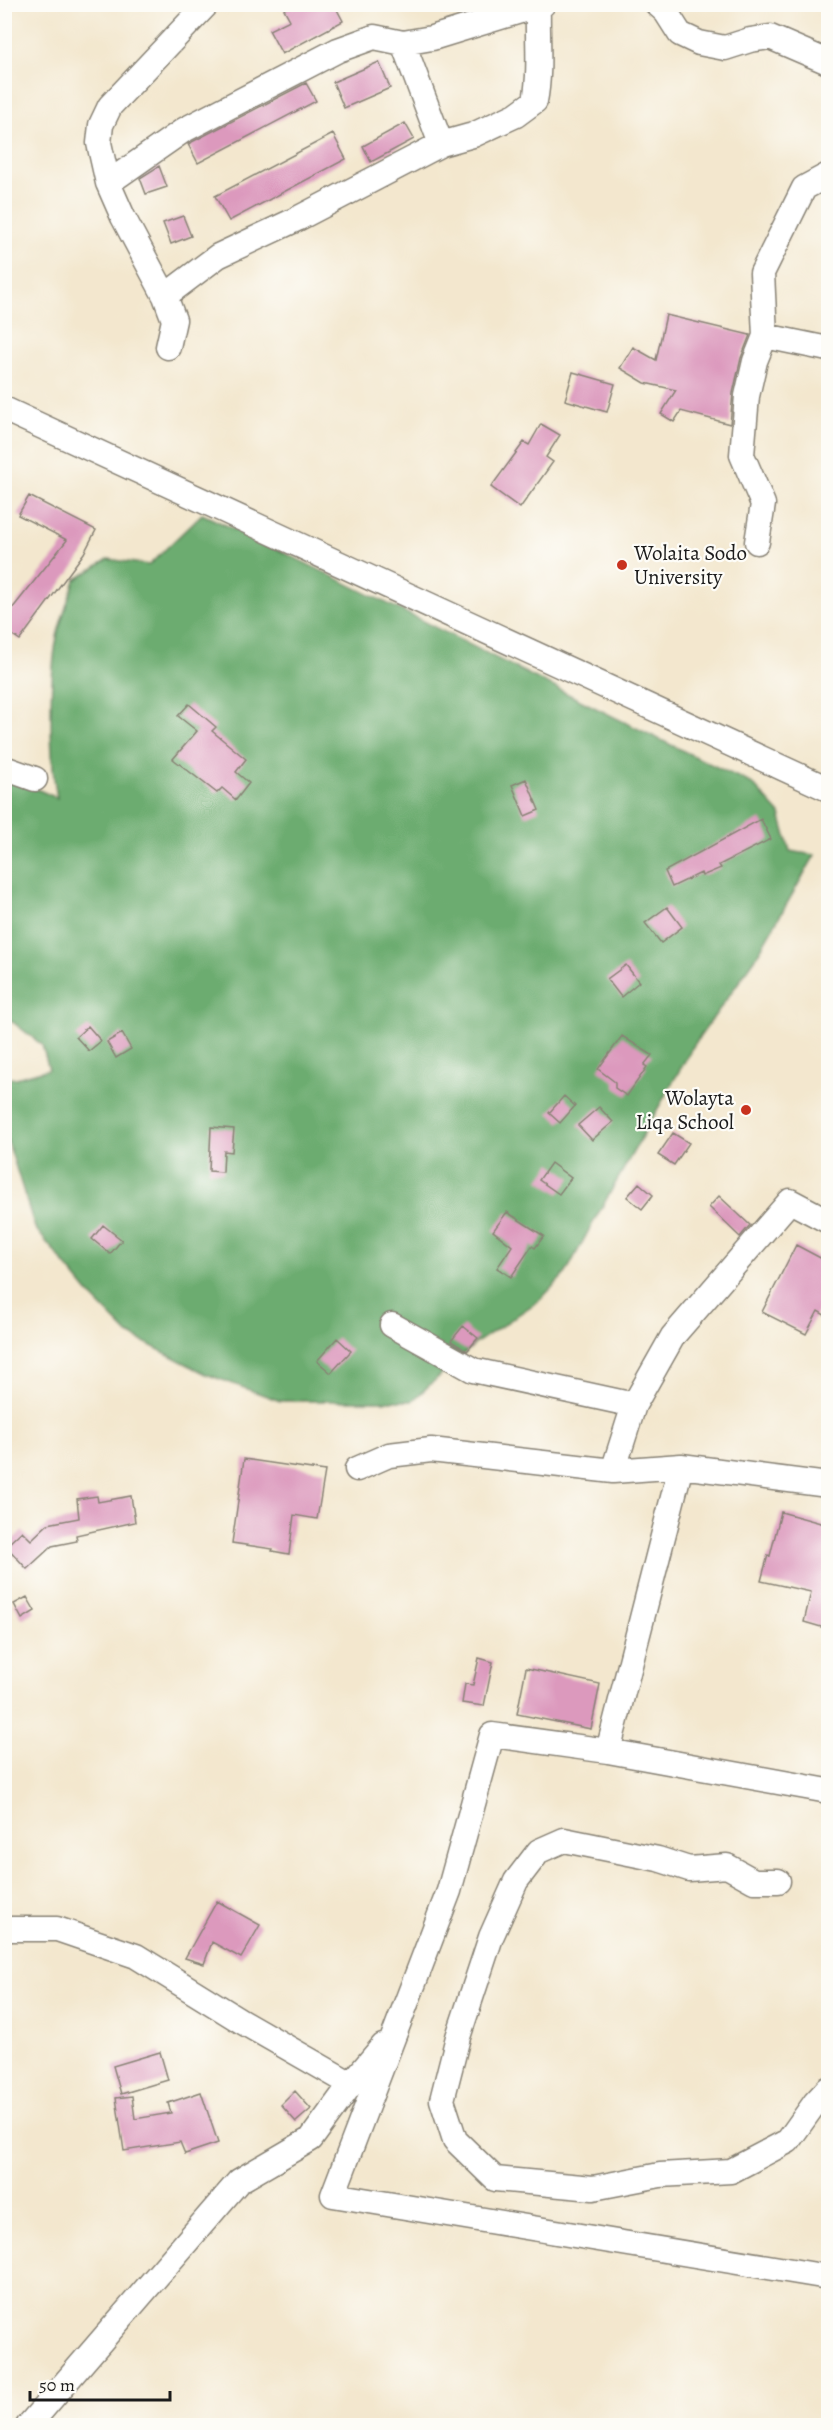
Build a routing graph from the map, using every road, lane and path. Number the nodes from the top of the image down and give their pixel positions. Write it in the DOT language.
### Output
graph roads {
  1 [pos="207,4"];
  2 [pos="657,4"];
  3 [pos="541,6"];
  4 [pos="403,42"];
  5 [pos="828,62"];
  6 [pos="441,144"];
  7 [pos="828,175"];
  8 [pos="108,183"];
  9 [pos="165,296"];
  10 [pos="765,336"];
  11 [pos="168,347"];
  12 [pos="828,349"];
  13 [pos="4,409"];
  14 [pos="757,542"];
  15 [pos="4,768"];
  16 [pos="35,779"];
  17 [pos="828,789"];
  18 [pos="828,1221"];
  19 [pos="393,1325"];
  20 [pos="634,1406"];
  21 [pos="681,1466"];
  22 [pos="357,1469"];
  23 [pos="612,1471"];
  24 [pos="828,1485"];
  25 [pos="608,1751"];
  26 [pos="828,1791"];
  27 [pos="778,1881"];
  28 [pos="4,1929"];
  29 [pos="395,2033"];
  30 [pos="351,2084"];
  31 [pos="828,2089"];
  32 [pos="828,2277"];
  33 [pos="28,2426"];
  1 -- 8 [label="street"];
  2 -- 5 [label="street"];
  3 -- 4 [label="street"];
  3 -- 6 [label="street"];
  4 -- 6 [label="street"];
  4 -- 8 [label="street"];
  6 -- 9 [label="street"];
  7 -- 10 [label="street"];
  8 -- 9 [label="street"];
  9 -- 11 [label="street"];
  10 -- 12 [label="street"];
  10 -- 14 [label="street"];
  13 -- 17 [label="street"];
  15 -- 16 [label="street"];
  18 -- 20 [label="street"];
  19 -- 20 [label="street"];
  20 -- 23 [label="street"];
  21 -- 23 [label="street"];
  21 -- 24 [label="street"];
  21 -- 25 [label="street"];
  22 -- 23 [label="street"];
  25 -- 26 [label="street"];
  25 -- 29 [label="street"];
  27 -- 31 [label="street"];
  28 -- 30 [label="street"];
  29 -- 30 [label="street"];
  29 -- 32 [label="street"];
  30 -- 33 [label="street"];
}
